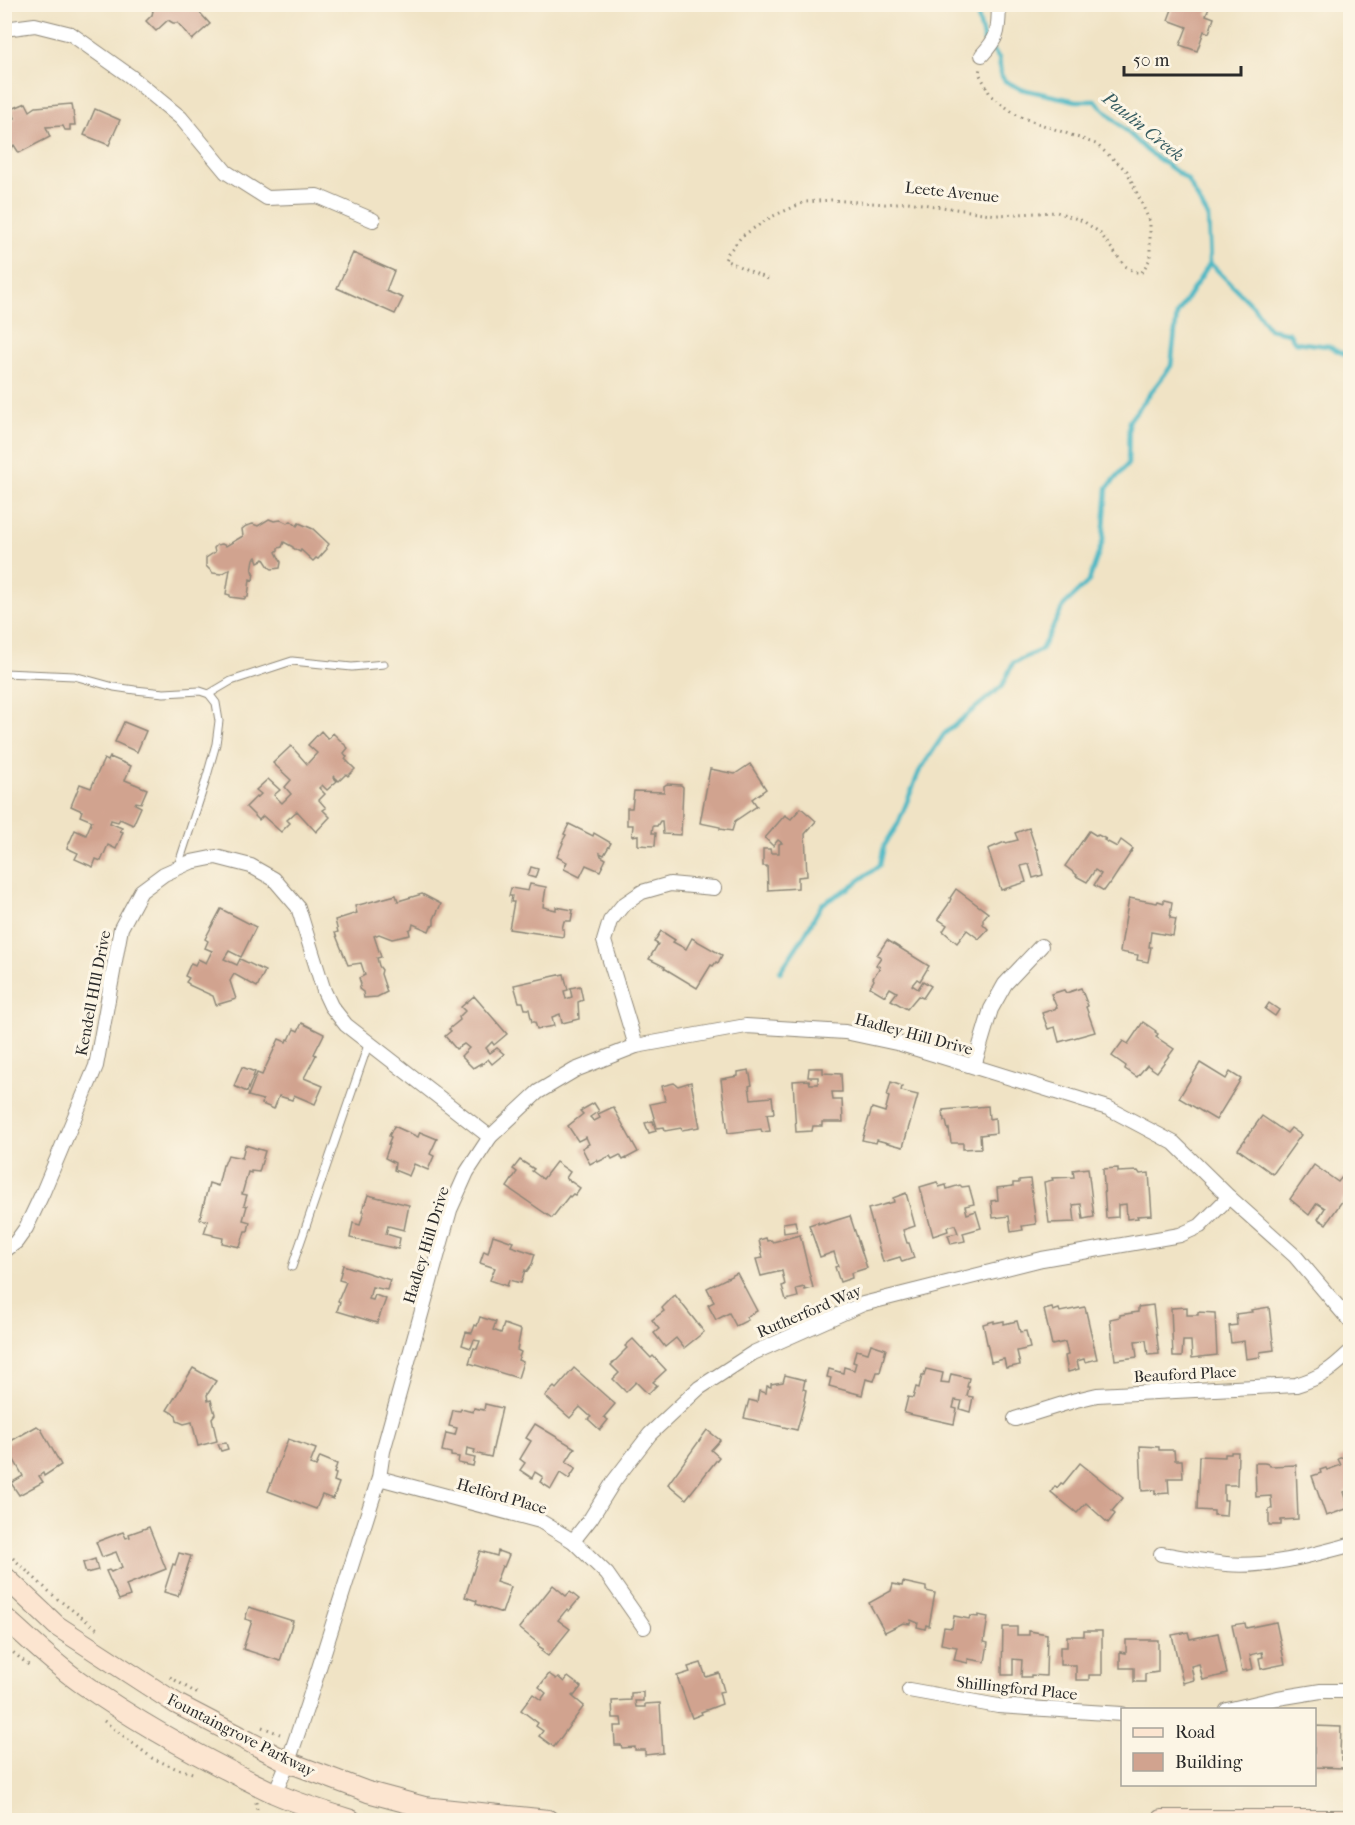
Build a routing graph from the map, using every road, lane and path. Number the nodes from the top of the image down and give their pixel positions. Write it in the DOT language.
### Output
graph roads {
  1 [pos="999,4"];
  2 [pos="4,29"];
  3 [pos="982,55"];
  4 [pos="373,220"];
  5 [pos="768,279"];
  6 [pos="384,664"];
  7 [pos="4,673"];
  8 [pos="209,694"];
  9 [pos="177,868"];
  10 [pos="714,888"];
  11 [pos="1041,946"];
  12 [pos="369,1042"];
  13 [pos="636,1047"];
  14 [pos="974,1066"];
  15 [pos="490,1137"];
  16 [pos="1229,1197"];
  17 [pos="4,1251"];
  18 [pos="292,1267"];
  19 [pos="1350,1321"];
  20 [pos="1350,1352"];
  21 [pos="1015,1419"];
  22 [pos="379,1478"];
  23 [pos="573,1541"];
  24 [pos="1350,1545"];
  25 [pos="4,1550"];
  26 [pos="1161,1554"];
  27 [pos="4,1576"];
  28 [pos="4,1617"];
  29 [pos="644,1627"];
  30 [pos="101,1633"];
  31 [pos="164,1674"];
  32 [pos="909,1689"];
  33 [pos="1350,1691"];
  34 [pos="201,1696"];
  35 [pos="1236,1708"];
  36 [pos="1121,1714"];
  37 [pos="262,1727"];
  38 [pos="280,1734"];
  39 [pos="288,1762"];
  40 [pos="275,1793"];
  41 [pos="256,1803"];
  42 [pos="257,1810"];
  43 [pos="1350,1820"];
  44 [pos="351,1821"];
  45 [pos="548,1821"];
  46 [pos="1162,1821"];
  1 -- 3 [label="street"];
  2 -- 4 [label="street"];
  3 -- 5 [label="path, Leete Avenue"];
  6 -- 8 [label="lane"];
  7 -- 8 [label="lane"];
  8 -- 9 [label="lane"];
  9 -- 12 [label="street, Kendell HIll Drive"];
  9 -- 17 [label="street, Kendell HIll Drive"];
  10 -- 13 [label="street"];
  11 -- 14 [label="street"];
  12 -- 15 [label="street, Kendell HIll Drive"];
  12 -- 18 [label="lane"];
  13 -- 14 [label="street, Hadley Hill Drive"];
  13 -- 15 [label="street, Hadley Hill Drive"];
  14 -- 16 [label="street, Hadley Hill Drive"];
  15 -- 22 [label="street, Hadley Hill Drive"];
  16 -- 19 [label="street, Hadley Hill Drive"];
  16 -- 23 [label="street, Rutherford Way"];
  20 -- 21 [label="street, Beauford Place"];
  22 -- 23 [label="street, Helford Place"];
  22 -- 39 [label="street, Hadley Hill Drive"];
  23 -- 29 [label="street, Helford Place"];
  24 -- 26 [label="street"];
  25 -- 30 [label="path"];
  27 -- 39 [label="main road, Fountaingrove Parkway"];
  28 -- 40 [label="main road, Fountaingrove Parkway"];
  31 -- 34 [label="path"];
  32 -- 36 [label="street, Shillingford Place"];
  33 -- 35 [label="street"];
  37 -- 38 [label="path"];
  39 -- 40 [label="street, Hadley Hill Drive"];
  39 -- 45 [label="main road, Fountaingrove Parkway"];
  40 -- 44 [label="main road, Fountaingrove Parkway"];
  41 -- 42 [label="path"];
  43 -- 46 [label="main road"];
}
